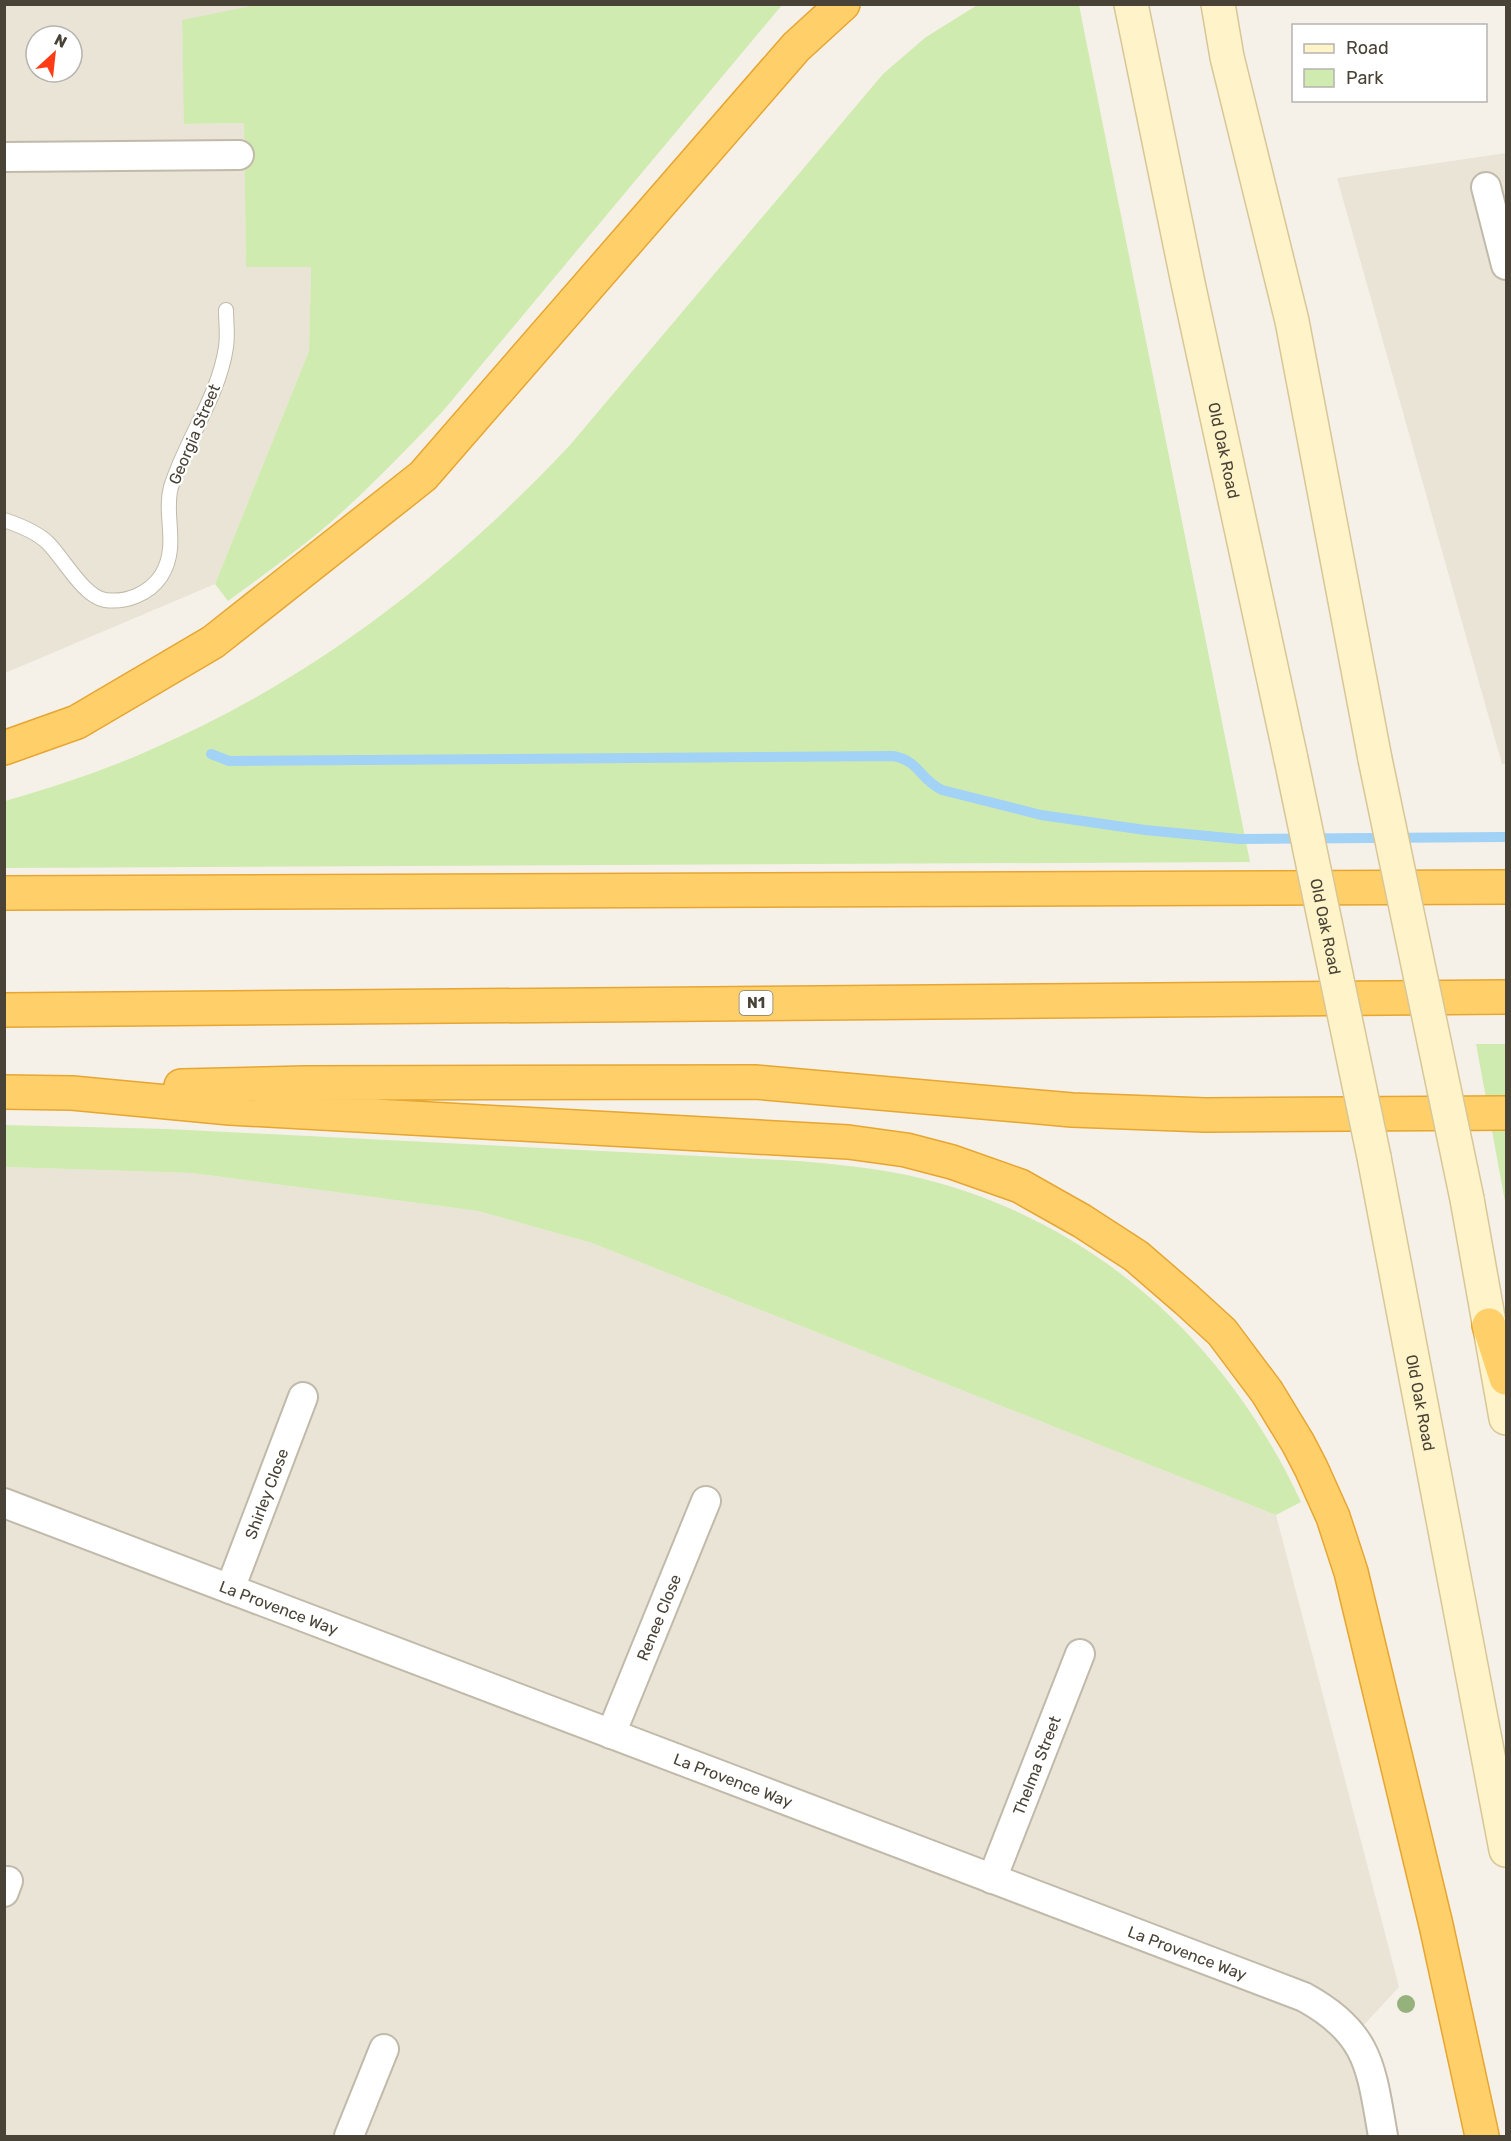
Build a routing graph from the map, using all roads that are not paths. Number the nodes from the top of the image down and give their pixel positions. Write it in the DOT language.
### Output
graph roads {
  1 [pos="843,4"];
  2 [pos="1131,4"];
  3 [pos="1218,4"];
  4 [pos="1243,4"];
  5 [pos="1227,57"];
  6 [pos="239,155"];
  7 [pos="4,157"];
  8 [pos="1486,187"];
  9 [pos="1506,265"];
  10 [pos="226,310"];
  11 [pos="4,520"];
  12 [pos="4,748"];
  13 [pos="1506,887"];
  14 [pos="4,893"];
  15 [pos="1506,997"];
  16 [pos="4,1010"];
  17 [pos="4,1092"];
  18 [pos="72,1093"];
  19 [pos="1506,1113"];
  20 [pos="1489,1325"];
  21 [pos="1506,1378"];
  22 [pos="303,1397"];
  23 [pos="1506,1418"];
  24 [pos="706,1501"];
  25 [pos="4,1503"];
  26 [pos="230,1589"];
  27 [pos="1080,1654"];
  28 [pos="611,1734"];
  29 [pos="1506,1850"];
  30 [pos="992,1879"];
  31 [pos="384,2049"];
  32 [pos="349,2136"];
  33 [pos="1383,2136"];
  34 [pos="1482,2136"];
  1 -- 12 [label="highway"];
  2 -- 29 [label="main road, Old Oak Road, bridge"];
  3 -- 5 [label="main road"];
  4 -- 5 [label="main road"];
  5 -- 20 [label="main road, bridge"];
  6 -- 7 [label="street"];
  8 -- 9 [label="street"];
  10 -- 11 [label="lane, Georgia Street"];
  13 -- 14 [label="highway"];
  15 -- 16 [label="highway, N1"];
  17 -- 18 [label="highway"];
  18 -- 19 [label="highway"];
  18 -- 34 [label="highway"];
  20 -- 21 [label="highway"];
  20 -- 23 [label="main road"];
  22 -- 26 [label="street, Shirley Close"];
  24 -- 28 [label="street, Renee Close"];
  25 -- 26 [label="street, La Provence Way"];
  26 -- 28 [label="street, La Provence Way"];
  27 -- 30 [label="street, Thelma Street"];
  28 -- 30 [label="street, La Provence Way"];
  30 -- 33 [label="street, La Provence Way"];
  31 -- 32 [label="street"];
}
